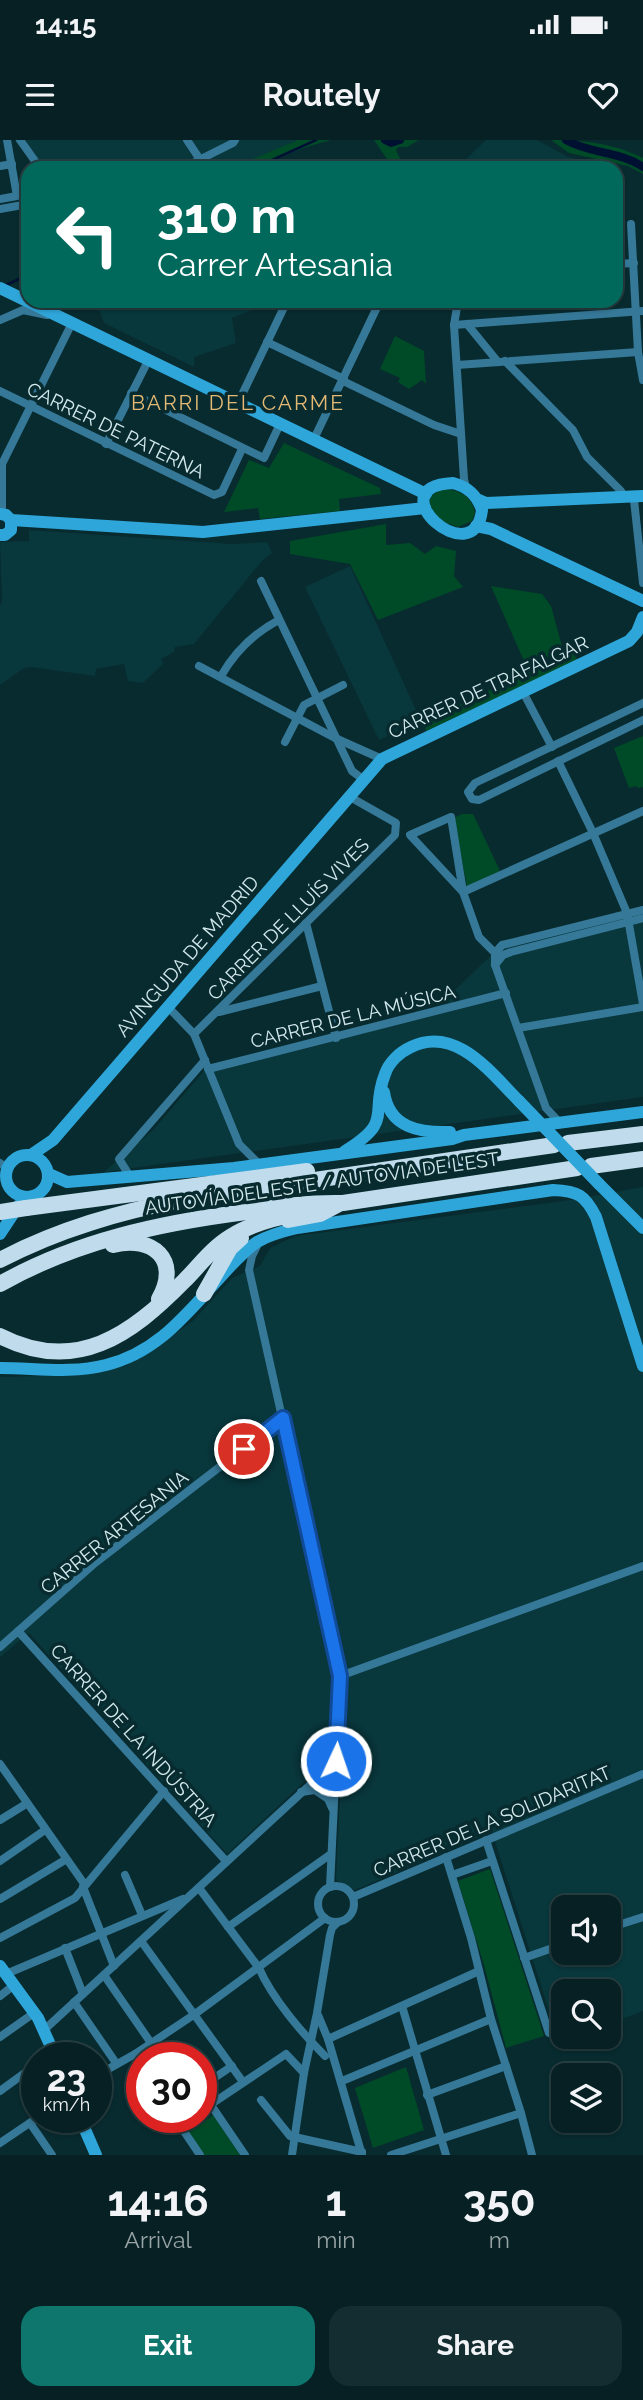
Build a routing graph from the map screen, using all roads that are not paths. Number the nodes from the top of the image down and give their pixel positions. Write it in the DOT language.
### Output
graph roads {
  1 [pos="7,140"];
  2 [pos="20,140"];
  3 [pos="187,140"];
  4 [pos="235,140"];
  5 [pos="35,161"];
  6 [pos="201,161"];
  7 [pos="12,164"];
  8 [pos="0,166"];
  9 [pos="0,199"];
  10 [pos="21,205"];
  11 [pos="0,209"];
  12 [pos="631,224"];
  13 [pos="637,268"];
  14 [pos="0,288"];
  15 [pos="21,298"];
  16 [pos="40,308"];
  17 [pos="284,308"];
  18 [pos="377,308"];
  19 [pos="457,308"];
  20 [pos="639,311"];
  21 [pos="58,317"];
  22 [pos="0,320"];
  23 [pos="72,323"];
  24 [pos="467,324"];
  25 [pos="454,325"];
  26 [pos="267,342"];
  27 [pos="638,352"];
  28 [pos="149,359"];
  29 [pos="502,361"];
  30 [pos="457,365"];
  31 [pos="343,380"];
  32 [pos="643,380"];
  33 [pos="0,391"];
  34 [pos="131,393"];
  35 [pos="238,403"];
  36 [pos="32,405"];
  37 [pos="459,406"];
  38 [pos="280,424"];
  39 [pos="447,429"];
  40 [pos="461,434"];
  41 [pos="313,440"];
  42 [pos="106,444"];
  43 [pos="242,449"];
  44 [pos="1,466"];
  45 [pos="466,488"];
  46 [pos="621,491"];
  47 [pos="426,494"];
  48 [pos="640,496"];
  49 [pos="479,500"];
  50 [pos="425,508"];
  51 [pos="4,516"];
  52 [pos="476,526"];
  53 [pos="0,536"];
  54 [pos="261,581"];
  55 [pos="643,583"];
  56 [pos="628,596"];
  57 [pos="643,601"];
  58 [pos="642,618"];
  59 [pos="279,620"];
  60 [pos="643,637"];
  61 [pos="618,647"];
  62 [pos="199,666"];
  63 [pos="221,676"];
  64 [pos="343,685"];
  65 [pos="523,692"];
  66 [pos="316,698"];
  67 [pos="643,703"];
  68 [pos="297,718"];
  69 [pos="643,720"];
  70 [pos="335,738"];
  71 [pos="285,742"];
  72 [pos="552,747"];
  73 [pos="382,760"];
  74 [pos="558,761"];
  75 [pos="364,780"];
  76 [pos="350,796"];
  77 [pos="643,811"];
  78 [pos="593,834"];
  79 [pos="463,892"];
  80 [pos="643,910"];
  81 [pos="627,918"];
  82 [pos="643,918"];
  83 [pos="306,923"];
  84 [pos="495,953"];
  85 [pos="495,965"];
  86 [pos="323,986"];
  87 [pos="506,993"];
  88 [pos="643,1006"];
  89 [pos="169,1008"];
  90 [pos="216,1012"];
  91 [pos="518,1028"];
  92 [pos="194,1034"];
  93 [pos="336,1038"];
  94 [pos="206,1064"];
  95 [pos="383,1081"];
  96 [pos="546,1108"];
  97 [pos="643,1112"];
  98 [pos="560,1123"];
  99 [pos="524,1126"];
  100 [pos="643,1134"];
  101 [pos="464,1135"];
  102 [pos="53,1140"];
  103 [pos="343,1153"];
  104 [pos="31,1155"];
  105 [pos="643,1159"];
  106 [pos="259,1164"];
  107 [pos="410,1165"];
  108 [pos="47,1169"];
  109 [pos="3,1174"];
  110 [pos="131,1178"];
  111 [pos="26,1203"];
  112 [pos="343,1203"];
  113 [pos="326,1211"];
  114 [pos="0,1212"];
  115 [pos="643,1228"];
  116 [pos="0,1234"];
  117 [pos="260,1241"];
  118 [pos="86,1247"];
  119 [pos="0,1260"];
  120 [pos="249,1270"];
  121 [pos="225,1272"];
  122 [pos="0,1284"];
  123 [pos="204,1294"];
  124 [pos="153,1309"];
  125 [pos="0,1336"];
  126 [pos="643,1366"];
  127 [pos="0,1368"];
  128 [pos="283,1418"];
  129 [pos="643,1566"];
  130 [pos="18,1631"];
  131 [pos="0,1647"];
  132 [pos="340,1676"];
  133 [pos="336,1761"];
  134 [pos="1,1768"];
  135 [pos="643,1774"];
  136 [pos="164,1791"];
  137 [pos="301,1792"];
  138 [pos="26,1804"];
  139 [pos="333,1811"];
  140 [pos="0,1820"];
  141 [pos="45,1830"];
  142 [pos="486,1840"];
  143 [pos="331,1854"];
  144 [pos="446,1857"];
  145 [pos="65,1860"];
  146 [pos="0,1861"];
  147 [pos="226,1861"];
  148 [pos="492,1861"];
  149 [pos="125,1875"];
  150 [pos="452,1875"];
  151 [pos="84,1886"];
  152 [pos="330,1887"];
  153 [pos="199,1888"];
  154 [pos="189,1896"];
  155 [pos="353,1897"];
  156 [pos="0,1899"];
  157 [pos="155,1910"];
  158 [pos="142,1915"];
  159 [pos="643,1917"];
  160 [pos="331,1921"];
  161 [pos="161,1923"];
  162 [pos="621,1924"];
  163 [pos="228,1927"];
  164 [pos="101,1932"];
  165 [pos="0,1938"];
  166 [pos="141,1941"];
  167 [pos="65,1948"];
  168 [pos="551,1949"];
  169 [pos="524,1958"];
  170 [pos="114,1966"];
  171 [pos="258,1968"];
  172 [pos="3,1970"];
  173 [pos="479,1971"];
  174 [pos="104,1975"];
  175 [pos="14,1985"];
  176 [pos="83,1994"];
  177 [pos="0,1996"];
  178 [pos="74,2002"];
  179 [pos="402,2006"];
  180 [pos="34,2012"];
  181 [pos="317,2013"];
  182 [pos="195,2014"];
  183 [pos="491,2019"];
  184 [pos="44,2030"];
  185 [pos="549,2033"];
  186 [pos="0,2037"];
  187 [pos="328,2039"];
  188 [pos="310,2041"];
  189 [pos="48,2042"];
  190 [pos="150,2042"];
  191 [pos="153,2042"];
  192 [pos="414,2050"];
  193 [pos="325,2056"];
  194 [pos="126,2058"];
  195 [pos="306,2060"];
  196 [pos="335,2061"];
  197 [pos="116,2063"];
  198 [pos="112,2066"];
  199 [pos="232,2066"];
  200 [pos="506,2066"];
  201 [pos="304,2073"];
  202 [pos="21,2076"];
  203 [pos="217,2076"];
  204 [pos="342,2081"];
  205 [pos="243,2082"];
  206 [pos="0,2091"];
  207 [pos="428,2095"];
  208 [pos="261,2100"];
  209 [pos="217,2101"];
  210 [pos="521,2113"];
  211 [pos="217,2114"];
  212 [pos="21,2128"];
  213 [pos="40,2133"];
  214 [pos="86,2133"];
  215 [pos="186,2133"];
  216 [pos="441,2138"];
  217 [pos="294,2139"];
  218 [pos="0,2143"];
  219 [pos="362,2153"];
  220 [pos="396,2154"];
  221 [pos="52,2155"];
  222 [pos="96,2155"];
  223 [pos="200,2155"];
  224 [pos="245,2155"];
  225 [pos="292,2155"];
  226 [pos="446,2155"];
  227 [pos="532,2155"];
  1 -- 7 [label="street"];
  2 -- 5 [label="street"];
  3 -- 6 [label="street"];
  4 -- 6 [label="street"];
  7 -- 8 [label="street"];
  7 -- 9 [label="street"];
  10 -- 11 [label="street"];
  12 -- 13 [label="street"];
  13 -- 20 [label="street"];
  14 -- 15 [label="street"];
  16 -- 21 [label="street"];
  17 -- 26 [label="street"];
  18 -- 31 [label="street"];
  19 -- 25 [label="street"];
  20 -- 24 [label="street"];
  20 -- 27 [label="street"];
  21 -- 22 [label="street"];
  21 -- 23 [label="street"];
  23 -- 28 [label="street"];
  23 -- 36 [label="street"];
  24 -- 25 [label="street"];
  24 -- 29 [label="street"];
  25 -- 30 [label="street"];
  26 -- 31 [label="street"];
  26 -- 35 [label="street"];
  27 -- 29 [label="street"];
  27 -- 32 [label="street"];
  28 -- 34 [label="street"];
  28 -- 35 [label="street"];
  29 -- 30 [label="street"];
  29 -- 46 [label="street"];
  30 -- 37 [label="street"];
  31 -- 39 [label="street"];
  31 -- 41 [label="street"];
  33 -- 36 [label="street, CARRER DE PATERNA"];
  34 -- 42 [label="street"];
  34 -- 43 [label="street"];
  35 -- 38 [label="street"];
  36 -- 42 [label="street, CARRER DE PATERNA"];
  36 -- 44 [label="street"];
  37 -- 39 [label="street"];
  37 -- 40 [label="street"];
  38 -- 41 [label="street"];
  38 -- 43 [label="street"];
  39 -- 40 [label="street"];
  40 -- 45 [label="street"];
  41 -- 47 [label="street"];
  42 -- 43 [label="street, CARRER DE PATERNA"];
  44 -- 51 [label="street"];
  45 -- 47 [label="street"];
  45 -- 49 [label="street"];
  47 -- 50 [label="street"];
  48 -- 49 [label="street"];
  48 -- 55 [label="street"];
  49 -- 52 [label="street"];
  50 -- 51 [label="street"];
  50 -- 52 [label="street"];
  51 -- 53 [label="street"];
  52 -- 56 [label="street"];
  54 -- 59 [label="street"];
  56 -- 57 [label="street"];
  56 -- 58 [label="street"];
  58 -- 61 [label="street, CARRER DE TRAFALGAR"];
  59 -- 63 [label="street"];
  59 -- 66 [label="street"];
  60 -- 61 [label="street, CARRER DE TRAFALGAR"];
  61 -- 65 [label="street, CARRER DE TRAFALGAR"];
  62 -- 63 [label="street"];
  63 -- 68 [label="street"];
  64 -- 66 [label="street"];
  65 -- 72 [label="street"];
  65 -- 73 [label="street, CARRER DE TRAFALGAR"];
  66 -- 68 [label="street"];
  66 -- 70 [label="street"];
  67 -- 72 [label="street"];
  68 -- 70 [label="street"];
  68 -- 71 [label="street"];
  69 -- 74 [label="street"];
  70 -- 73 [label="street"];
  70 -- 75 [label="street"];
  72 -- 74 [label="street"];
  73 -- 75 [label="street, CARRER DE TRAFALGAR"];
  74 -- 78 [label="street"];
  75 -- 76 [label="street, CARRER DE TRAFALGAR"];
  76 -- 83 [label="street, CARRER DE LLUÍS VIVES"];
  76 -- 89 [label="street, AVINGUDA DE MADRID"];
  77 -- 78 [label="street"];
  78 -- 79 [label="street"];
  78 -- 81 [label="street"];
  79 -- 79 [label="street"];
  79 -- 84 [label="street"];
  80 -- 81 [label="street"];
  81 -- 82 [label="street"];
  81 -- 84 [label="street"];
  81 -- 85 [label="street"];
  81 -- 88 [label="street"];
  83 -- 86 [label="street"];
  83 -- 90 [label="street, CARRER DE LLUÍS VIVES"];
  84 -- 85 [label="street"];
  85 -- 87 [label="street"];
  86 -- 90 [label="street"];
  86 -- 93 [label="street"];
  87 -- 91 [label="street"];
  87 -- 93 [label="street, CARRER DE LA MÚSICA"];
  88 -- 91 [label="street"];
  89 -- 92 [label="street"];
  89 -- 102 [label="street, AVINGUDA DE MADRID"];
  90 -- 92 [label="street, CARRER DE LLUÍS VIVES"];
  91 -- 96 [label="street"];
  92 -- 94 [label="street"];
  93 -- 94 [label="street, CARRER DE LA MÚSICA"];
  94 -- 106 [label="street"];
  94 -- 110 [label="street"];
  95 -- 101 [label="street"];
  95 -- 103 [label="street"];
  95 -- 115 [label="street, bridge"];
  96 -- 98 [label="street"];
  96 -- 99 [label="street"];
  97 -- 98 [label="street"];
  98 -- 99 [label="street"];
  99 -- 101 [label="street"];
  100 -- 107 [label="highway, AUTOVÍA DEL ESTE / AUTOVIA DE L'EST"];
  101 -- 103 [label="street"];
  102 -- 104 [label="street, AVINGUDA DE MADRID"];
  102 -- 108 [label="street, AVINGUDA DE MADRID"];
  103 -- 106 [label="street"];
  104 -- 108 [label="street"];
  104 -- 109 [label="street"];
  105 -- 112 [label="highway, AUTOVÍA DEL ESTE / AUTOVIA DE L'EST"];
  106 -- 110 [label="street"];
  107 -- 111 [label="highway"];
  107 -- 119 [label="highway, AUTOVÍA DEL ESTE / AUTOVIA DE L'EST"];
  108 -- 110 [label="street"];
  108 -- 111 [label="street"];
  109 -- 111 [label="street"];
  111 -- 114 [label="highway, bridge"];
  111 -- 116 [label="street"];
  112 -- 113 [label="highway"];
  112 -- 118 [label="highway, AUTOVÍA DEL ESTE / AUTOVIA DE L'EST"];
  113 -- 123 [label="highway"];
  113 -- 124 [label="highway"];
  117 -- 120 [label="street"];
  117 -- 121 [label="street"];
  117 -- 126 [label="street"];
  118 -- 122 [label="highway, AUTOVÍA DEL ESTE / AUTOVIA DE L'EST"];
  118 -- 124 [label="highway"];
  120 -- 121 [label="street"];
  120 -- 128 [label="street"];
  121 -- 123 [label="street"];
  123 -- 127 [label="street"];
  124 -- 125 [label="highway"];
  128 -- 130 [label="street, CARRER ARTESANIA"];
  128 -- 132 [label="street"];
  129 -- 132 [label="street"];
  130 -- 131 [label="street, CARRER ARTESANIA"];
  130 -- 136 [label="street, CARRER DE LA INDÚSTRIA"];
  132 -- 133 [label="street"];
  133 -- 137 [label="street"];
  133 -- 139 [label="street"];
  134 -- 138 [label="street"];
  135 -- 142 [label="street, CARRER DE LA SOLIDARITAT"];
  136 -- 147 [label="street, CARRER DE LA INDÚSTRIA"];
  136 -- 151 [label="street"];
  137 -- 139 [label="street"];
  137 -- 147 [label="street"];
  138 -- 140 [label="street"];
  138 -- 141 [label="street"];
  139 -- 143 [label="street"];
  141 -- 145 [label="street"];
  141 -- 146 [label="street"];
  142 -- 144 [label="street, CARRER DE LA SOLIDARITAT"];
  142 -- 148 [label="street"];
  143 -- 152 [label="street"];
  143 -- 163 [label="street"];
  144 -- 150 [label="street"];
  144 -- 155 [label="street, CARRER DE LA SOLIDARITAT"];
  145 -- 151 [label="street"];
  145 -- 156 [label="street"];
  147 -- 153 [label="street"];
  148 -- 150 [label="street"];
  148 -- 169 [label="street"];
  149 -- 158 [label="street"];
  150 -- 173 [label="street"];
  151 -- 164 [label="street"];
  151 -- 165 [label="street"];
  152 -- 155 [label="street"];
  152 -- 160 [label="street"];
  153 -- 154 [label="street"];
  153 -- 163 [label="street"];
  154 -- 157 [label="street"];
  154 -- 161 [label="street"];
  155 -- 160 [label="street"];
  157 -- 158 [label="street"];
  157 -- 161 [label="street"];
  158 -- 164 [label="street"];
  159 -- 162 [label="street"];
  160 -- 171 [label="street"];
  160 -- 181 [label="street"];
  161 -- 166 [label="street"];
  163 -- 171 [label="street"];
  164 -- 167 [label="street"];
  164 -- 170 [label="street"];
  166 -- 170 [label="street"];
  166 -- 182 [label="street"];
  167 -- 172 [label="street"];
  167 -- 176 [label="street"];
  168 -- 169 [label="street"];
  169 -- 185 [label="street"];
  170 -- 174 [label="street"];
  171 -- 182 [label="street"];
  171 -- 188 [label="street"];
  172 -- 175 [label="street"];
  173 -- 179 [label="street"];
  173 -- 183 [label="street"];
  174 -- 176 [label="street"];
  174 -- 190 [label="street"];
  175 -- 177 [label="street"];
  175 -- 180 [label="street"];
  176 -- 178 [label="street"];
  178 -- 184 [label="street"];
  178 -- 197 [label="street"];
  179 -- 187 [label="street"];
  179 -- 192 [label="street"];
  180 -- 184 [label="street"];
  180 -- 186 [label="street"];
  181 -- 187 [label="street"];
  181 -- 188 [label="street"];
  182 -- 191 [label="street"];
  182 -- 199 [label="street"];
  183 -- 192 [label="street"];
  183 -- 200 [label="street"];
  184 -- 189 [label="street"];
  187 -- 196 [label="street"];
  188 -- 193 [label="street"];
  188 -- 195 [label="street"];
  192 -- 204 [label="street"];
  192 -- 207 [label="street"];
  193 -- 195 [label="street"];
  193 -- 196 [label="street"];
  194 -- 197 [label="street"];
  195 -- 201 [label="street"];
  196 -- 204 [label="street"];
  197 -- 198 [label="street"];
  199 -- 203 [label="street"];
  199 -- 205 [label="street"];
  200 -- 207 [label="street"];
  200 -- 210 [label="street"];
  201 -- 205 [label="street"];
  201 -- 217 [label="street"];
  202 -- 206 [label="street"];
  204 -- 219 [label="street"];
  205 -- 209 [label="street"];
  207 -- 216 [label="street"];
  208 -- 217 [label="street"];
  210 -- 216 [label="street"];
  210 -- 227 [label="street"];
  211 -- 224 [label="street"];
  212 -- 218 [label="street"];
  213 -- 221 [label="street"];
  214 -- 222 [label="street"];
  215 -- 223 [label="street"];
  216 -- 220 [label="street"];
  216 -- 226 [label="street"];
  217 -- 219 [label="street"];
  217 -- 225 [label="street"];
}
